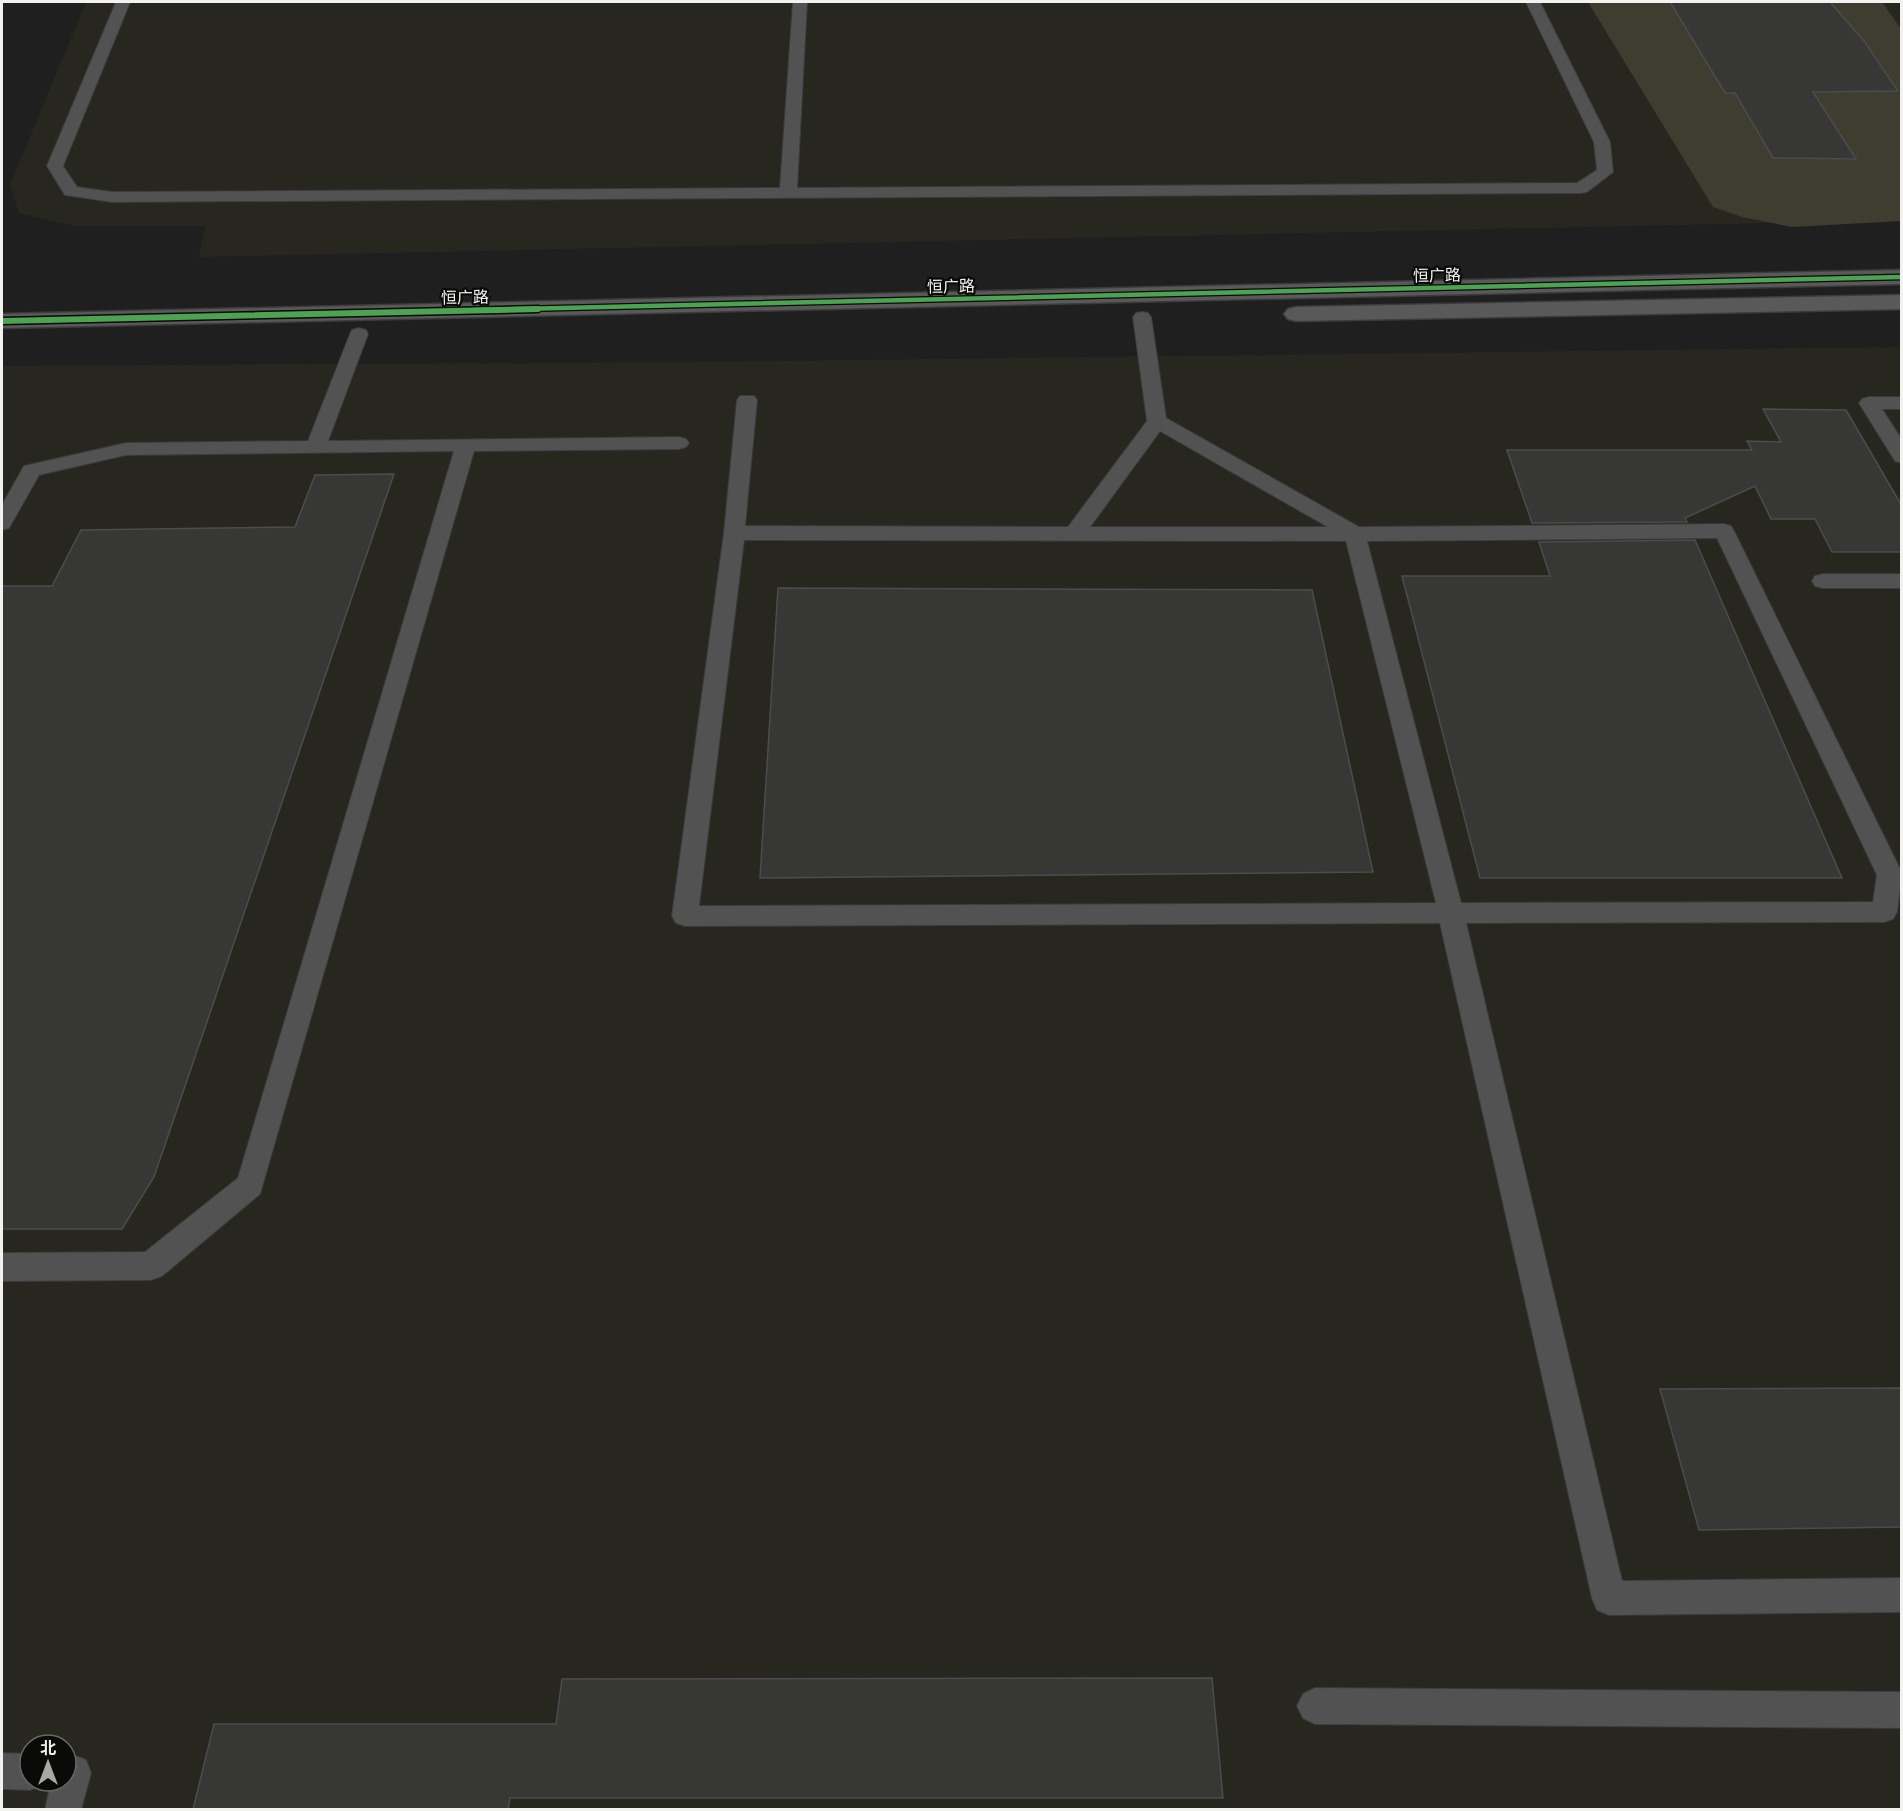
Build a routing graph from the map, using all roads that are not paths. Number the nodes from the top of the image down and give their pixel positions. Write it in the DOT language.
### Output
graph roads {
  1 [pos="123,2"];
  2 [pos="800,2"];
  3 [pos="1533,2"];
  4 [pos="788,193"];
  5 [pos="1902,278"];
  6 [pos="1902,303"];
  7 [pos="1273,315"];
  8 [pos="1166,317"];
  9 [pos="1130,318"];
  10 [pos="2,321"];
  11 [pos="757,326"];
  12 [pos="359,334"];
  13 [pos="2,340"];
  14 [pos="747,400"];
  15 [pos="1902,403"];
  16 [pos="1157,422"];
  17 [pos="679,443"];
  18 [pos="465,444"];
  19 [pos="316,447"];
  20 [pos="1902,457"];
  21 [pos="2,523"];
  22 [pos="734,533"];
  23 [pos="1074,534"];
  24 [pos="1355,534"];
  25 [pos="1823,581"];
  26 [pos="1902,581"];
  27 [pos="1451,913"];
  28 [pos="2,1267"];
  29 [pos="1902,1595"];
  30 [pos="1315,1706"];
  31 [pos="1902,1710"];
  32 [pos="2,1771"];
  33 [pos="18,1772"];
  34 [pos="67,1793"];
  35 [pos="63,1809"];
  1 -- 4 [label="lane"];
  2 -- 4 [label="lane"];
  3 -- 4 [label="lane"];
  5 -- 10 [label="street, 恒广路"];
  6 -- 7 [label="street, 恒广路"];
  8 -- 9 [label="street"];
  9 -- 16 [label="lane"];
  11 -- 12 [label="street, 恒广路"];
  12 -- 13 [label="street, 恒广路"];
  12 -- 19 [label="lane"];
  14 -- 22 [label="lane"];
  15 -- 20 [label="lane"];
  16 -- 23 [label="lane"];
  16 -- 24 [label="lane"];
  17 -- 18 [label="lane"];
  18 -- 19 [label="lane"];
  18 -- 28 [label="lane"];
  19 -- 21 [label="lane"];
  22 -- 23 [label="lane"];
  22 -- 27 [label="lane"];
  23 -- 24 [label="lane"];
  24 -- 27 [label="lane"];
  24 -- 27 [label="lane"];
  25 -- 26 [label="lane"];
  27 -- 29 [label="lane"];
  30 -- 31 [label="lane"];
  32 -- 33 [label="lane"];
  34 -- 35 [label="lane"];
}
